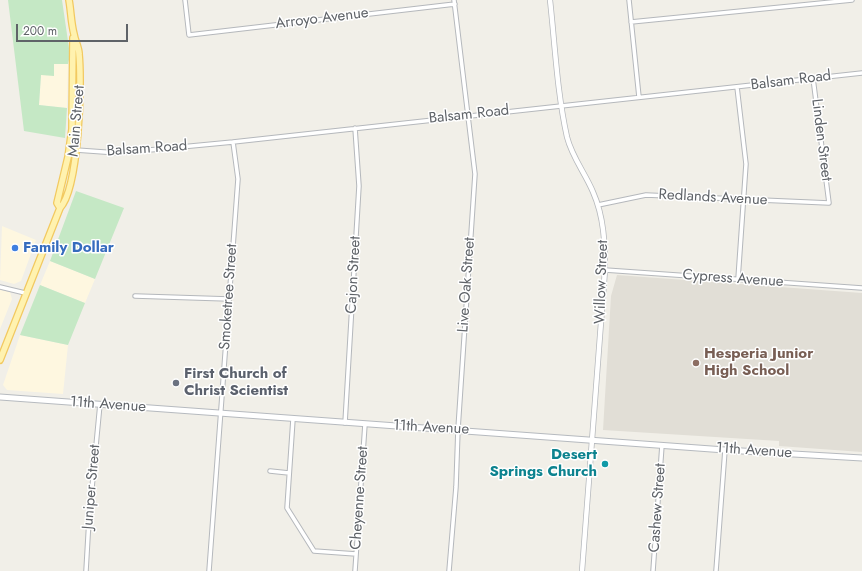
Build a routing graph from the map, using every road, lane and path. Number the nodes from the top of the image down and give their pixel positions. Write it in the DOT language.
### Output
graph roads {
  1 [pos="69,0"];
  2 [pos="185,0"];
  3 [pos="550,0"];
  4 [pos="629,0"];
  5 [pos="852,0"];
  6 [pos="455,2"];
  7 [pos="631,22"];
  8 [pos="74,33"];
  9 [pos="862,73"];
  10 [pos="813,78"];
  11 [pos="737,87"];
  12 [pos="639,97"];
  13 [pos="73,106"];
  14 [pos="562,106"];
  15 [pos="468,115"];
  16 [pos="355,128"];
  17 [pos="233,142"];
  18 [pos="76,150"];
  19 [pos="743,200"];
  20 [pos="829,203"];
  21 [pos="598,205"];
  22 [pos="60,208"];
  23 [pos="605,270"];
  24 [pos="738,279"];
  25 [pos="0,287"];
  26 [pos="862,288"];
  27 [pos="26,293"];
  28 [pos="135,296"];
  29 [pos="228,300"];
  30 [pos="0,360"];
  31 [pos="0,397"];
  32 [pos="100,404"];
  33 [pos="221,414"];
  34 [pos="293,419"];
  35 [pos="345,423"];
  36 [pos="366,424"];
  37 [pos="458,429"];
  38 [pos="592,440"];
  39 [pos="662,445"];
  40 [pos="725,450"];
  41 [pos="862,458"];
  42 [pos="270,471"];
  43 [pos="289,473"];
  44 [pos="356,554"];
  45 [pos="86,571"];
  46 [pos="209,571"];
  47 [pos="355,571"];
  48 [pos="449,571"];
  49 [pos="582,571"];
  50 [pos="653,571"];
  51 [pos="716,571"];
  1 -- 8 [label="main road, Main Street"];
  2 -- 6 [label="street, Arroyo Avenue"];
  3 -- 14 [label="street, Willow Street"];
  4 -- 7 [label="street"];
  5 -- 7 [label="street"];
  6 -- 15 [label="street, Live Oak Street"];
  7 -- 12 [label="street"];
  8 -- 13 [label="main road, Main Street"];
  8 -- 18 [label="main road, Main Street"];
  9 -- 10 [label="street, Balsam Road"];
  10 -- 11 [label="street, Balsam Road"];
  10 -- 20 [label="street, Linden Street"];
  11 -- 12 [label="street, Balsam Road"];
  11 -- 19 [label="street"];
  12 -- 14 [label="street, Balsam Road"];
  13 -- 18 [label="main road"];
  13 -- 22 [label="main road, Main Street"];
  14 -- 15 [label="street, Balsam Road"];
  14 -- 21 [label="street, Willow Street"];
  15 -- 16 [label="street, Balsam Road"];
  15 -- 37 [label="street, Live Oak Street"];
  16 -- 17 [label="street, Balsam Road"];
  16 -- 35 [label="street, Cajon Street"];
  17 -- 18 [label="street, Balsam Road"];
  17 -- 29 [label="street, Smoketree Street"];
  18 -- 22 [label="main road, Main Street"];
  19 -- 20 [label="street, Redlands Avenue"];
  19 -- 21 [label="street, Redlands Avenue"];
  19 -- 24 [label="street"];
  21 -- 23 [label="street, Willow Street"];
  22 -- 27 [label="main road, Main Street"];
  23 -- 24 [label="street, Cypress Avenue"];
  23 -- 38 [label="street, Willow Street"];
  24 -- 26 [label="street, Cypress Avenue"];
  25 -- 27 [label="street"];
  27 -- 30 [label="main road, Main Street"];
  28 -- 29 [label="street"];
  29 -- 33 [label="street, Smoketree Street"];
  31 -- 32 [label="main road, 11th Avenue"];
  32 -- 33 [label="main road, 11th Avenue"];
  32 -- 45 [label="street, Juniper Street"];
  33 -- 34 [label="main road, 11th Avenue"];
  33 -- 46 [label="street, Smoketree Street"];
  34 -- 35 [label="main road, 11th Avenue"];
  34 -- 43 [label="street"];
  35 -- 36 [label="main road, 11th Avenue"];
  36 -- 37 [label="main road, 11th Avenue"];
  36 -- 44 [label="street, Cheyenne Street"];
  37 -- 38 [label="main road, 11th Avenue"];
  37 -- 48 [label="street, Live Oak Street"];
  38 -- 39 [label="main road, 11th Avenue"];
  38 -- 49 [label="street, Willow Street"];
  39 -- 40 [label="main road, 11th Avenue"];
  39 -- 50 [label="street, Cashew Street"];
  40 -- 41 [label="main road, 11th Avenue"];
  40 -- 51 [label="street"];
  42 -- 43 [label="street"];
  43 -- 44 [label="street"];
  44 -- 47 [label="street, Cheyenne Street"];
}
